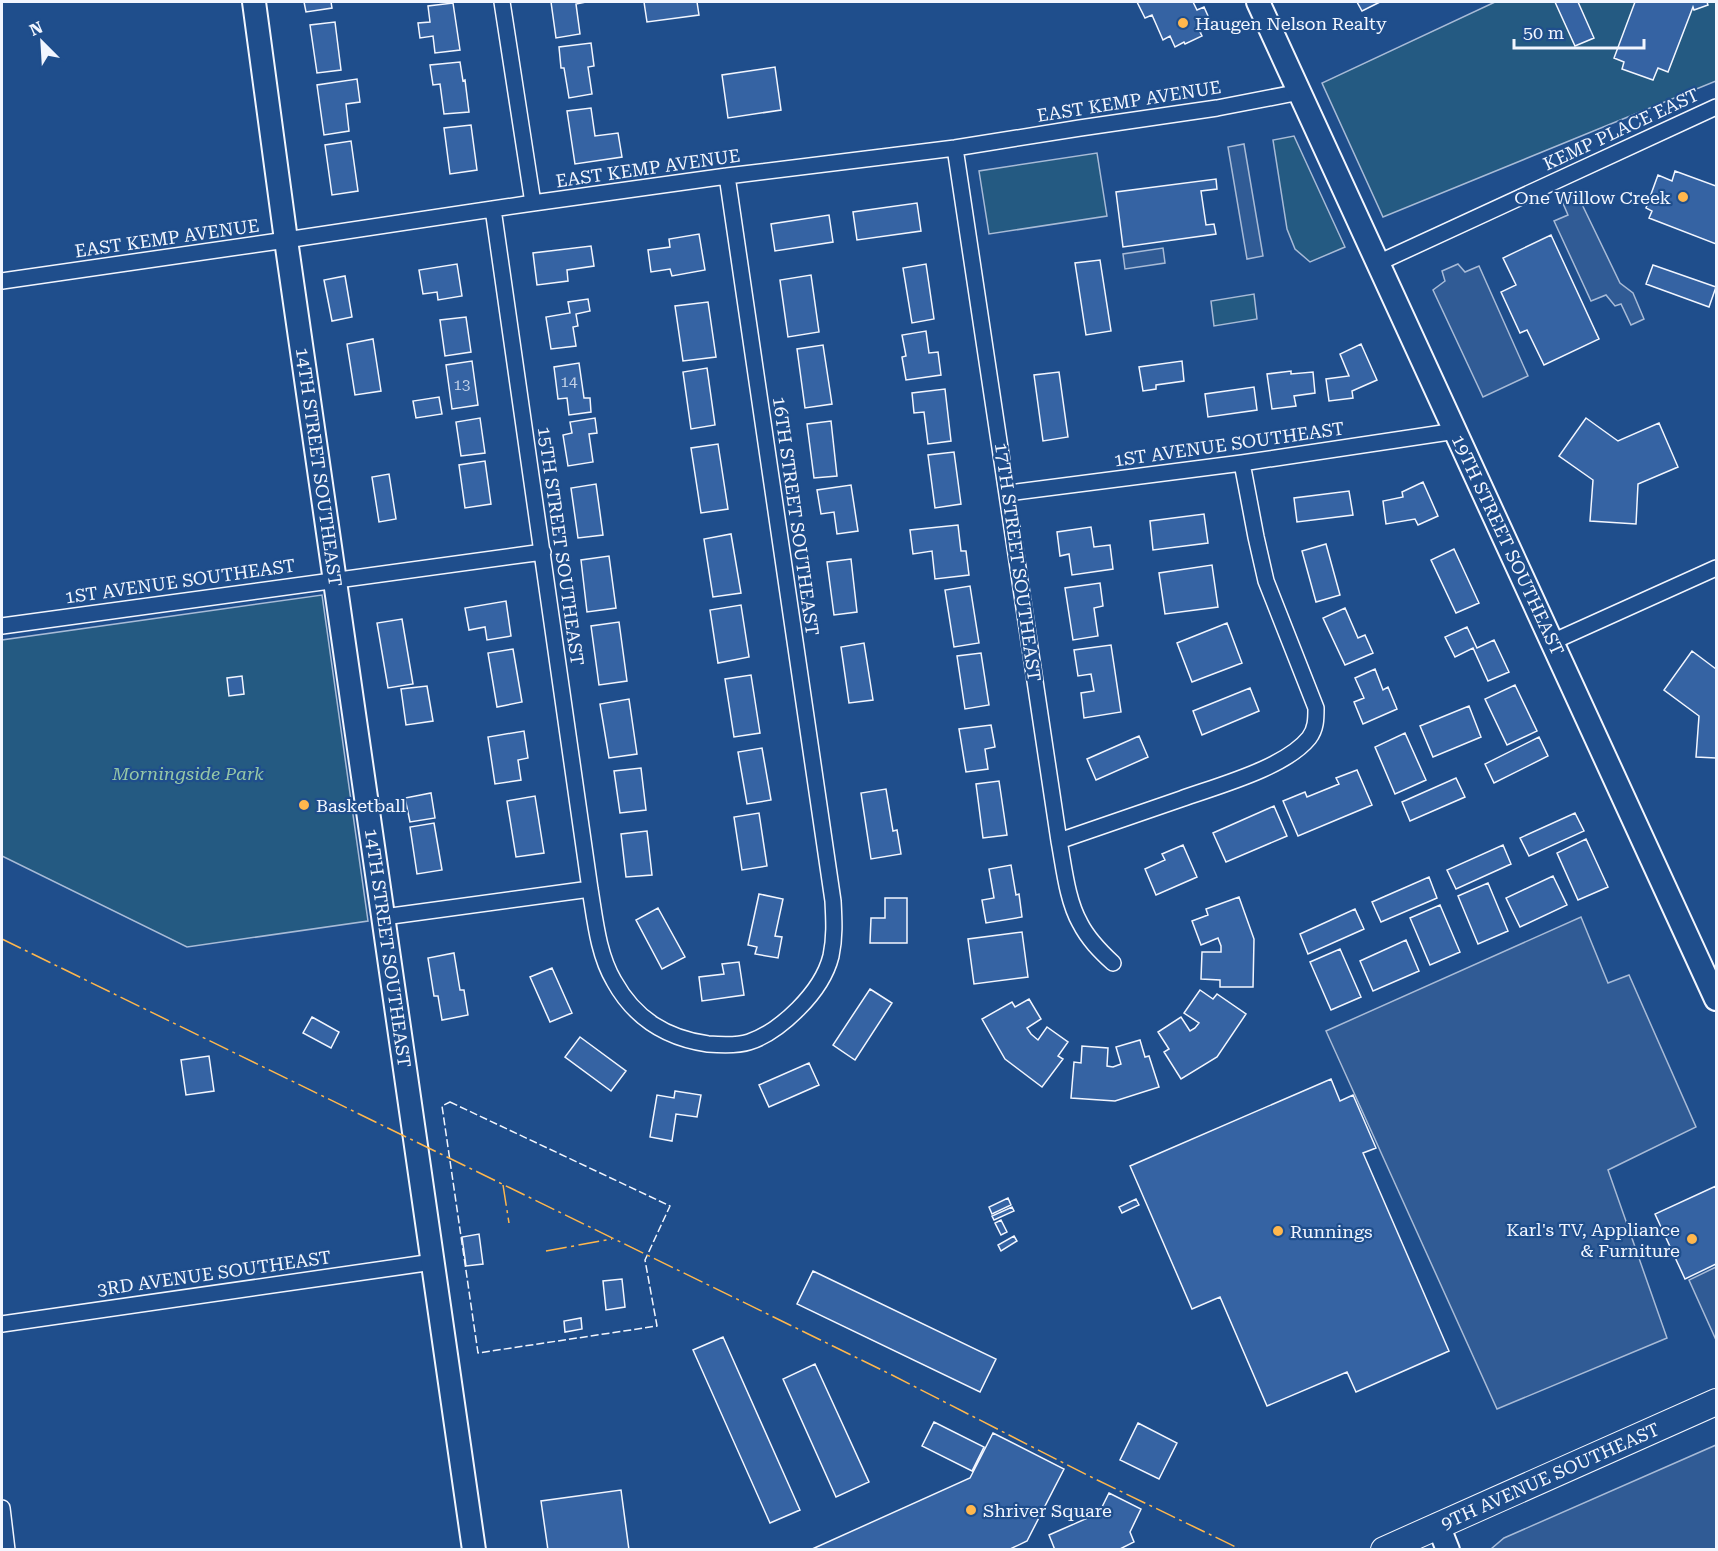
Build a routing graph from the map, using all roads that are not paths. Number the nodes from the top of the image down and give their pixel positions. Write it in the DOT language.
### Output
graph roads {
  1 [pos="254,2"];
  2 [pos="502,2"];
  3 [pos="1258,2"];
  4 [pos="1300,92"];
  5 [pos="1716,107"];
  6 [pos="955,148"];
  7 [pos="727,176"];
  8 [pos="533,203"];
  9 [pos="493,209"];
  10 [pos="286,240"];
  11 [pos="1378,263"];
  12 [pos="2,281"];
  13 [pos="1456,431"];
  14 [pos="1242,463"];
  15 [pos="1008,493"];
  16 [pos="543,552"];
  17 [pos="1716,568"];
  18 [pos="335,579"];
  19 [pos="2,626"];
  20 [pos="1552,642"];
  21 [pos="1059,841"];
  22 [pos="590,889"];
  23 [pos="384,917"];
  24 [pos="1113,963"];
  25 [pos="1716,999"];
  26 [pos="719,1045"];
  27 [pos="433,1262"];
  28 [pos="2,1324"];
  29 [pos="1716,1402"];
  30 [pos="2,1508"];
  31 [pos="1438,1525"];
  32 [pos="7,1550"];
  33 [pos="474,1550"];
  34 [pos="1384,1550"];
  35 [pos="1448,1550"];
  1 -- 10 [label="street, 14TH STREET SOUTHEAST"];
  2 -- 8 [label="street"];
  3 -- 4 [label="street, 19TH STREET SOUTHEAST"];
  4 -- 6 [label="street, EAST KEMP AVENUE"];
  4 -- 11 [label="street, 19TH STREET SOUTHEAST"];
  5 -- 11 [label="street, KEMP PLACE EAST"];
  6 -- 7 [label="street, EAST KEMP AVENUE"];
  6 -- 15 [label="street, 17TH STREET SOUTHEAST"];
  7 -- 8 [label="street, EAST KEMP AVENUE"];
  7 -- 26 [label="street, 16TH STREET SOUTHEAST"];
  8 -- 9 [label="street, EAST KEMP AVENUE"];
  9 -- 10 [label="street, EAST KEMP AVENUE"];
  9 -- 16 [label="street, 15TH STREET SOUTHEAST"];
  10 -- 12 [label="street, EAST KEMP AVENUE"];
  10 -- 18 [label="street, 14TH STREET SOUTHEAST"];
  11 -- 13 [label="street, 19TH STREET SOUTHEAST"];
  13 -- 14 [label="street, 1ST AVENUE SOUTHEAST"];
  13 -- 20 [label="street, 19TH STREET SOUTHEAST"];
  14 -- 15 [label="street, 1ST AVENUE SOUTHEAST"];
  14 -- 21 [label="street"];
  15 -- 21 [label="street, 17TH STREET SOUTHEAST"];
  16 -- 18 [label="street, 1ST AVENUE SOUTHEAST"];
  16 -- 22 [label="street, 15TH STREET SOUTHEAST"];
  17 -- 20 [label="street"];
  18 -- 19 [label="street, 1ST AVENUE SOUTHEAST"];
  18 -- 23 [label="street, 14TH STREET SOUTHEAST"];
  20 -- 25 [label="street, 19TH STREET SOUTHEAST"];
  21 -- 24 [label="street, 17TH STREET SOUTHEAST"];
  22 -- 23 [label="street"];
  22 -- 26 [label="street, 15TH STREET SOUTHEAST"];
  23 -- 27 [label="street, 14TH STREET SOUTHEAST"];
  27 -- 28 [label="street, 3RD AVENUE SOUTHEAST"];
  27 -- 33 [label="street, 14TH STREET SOUTHEAST"];
  29 -- 31 [label="main road, 9TH AVENUE SOUTHEAST"];
  30 -- 32 [label="street"];
  31 -- 34 [label="main road, 9TH AVENUE SOUTHEAST"];
  31 -- 35 [label="street"];
}
